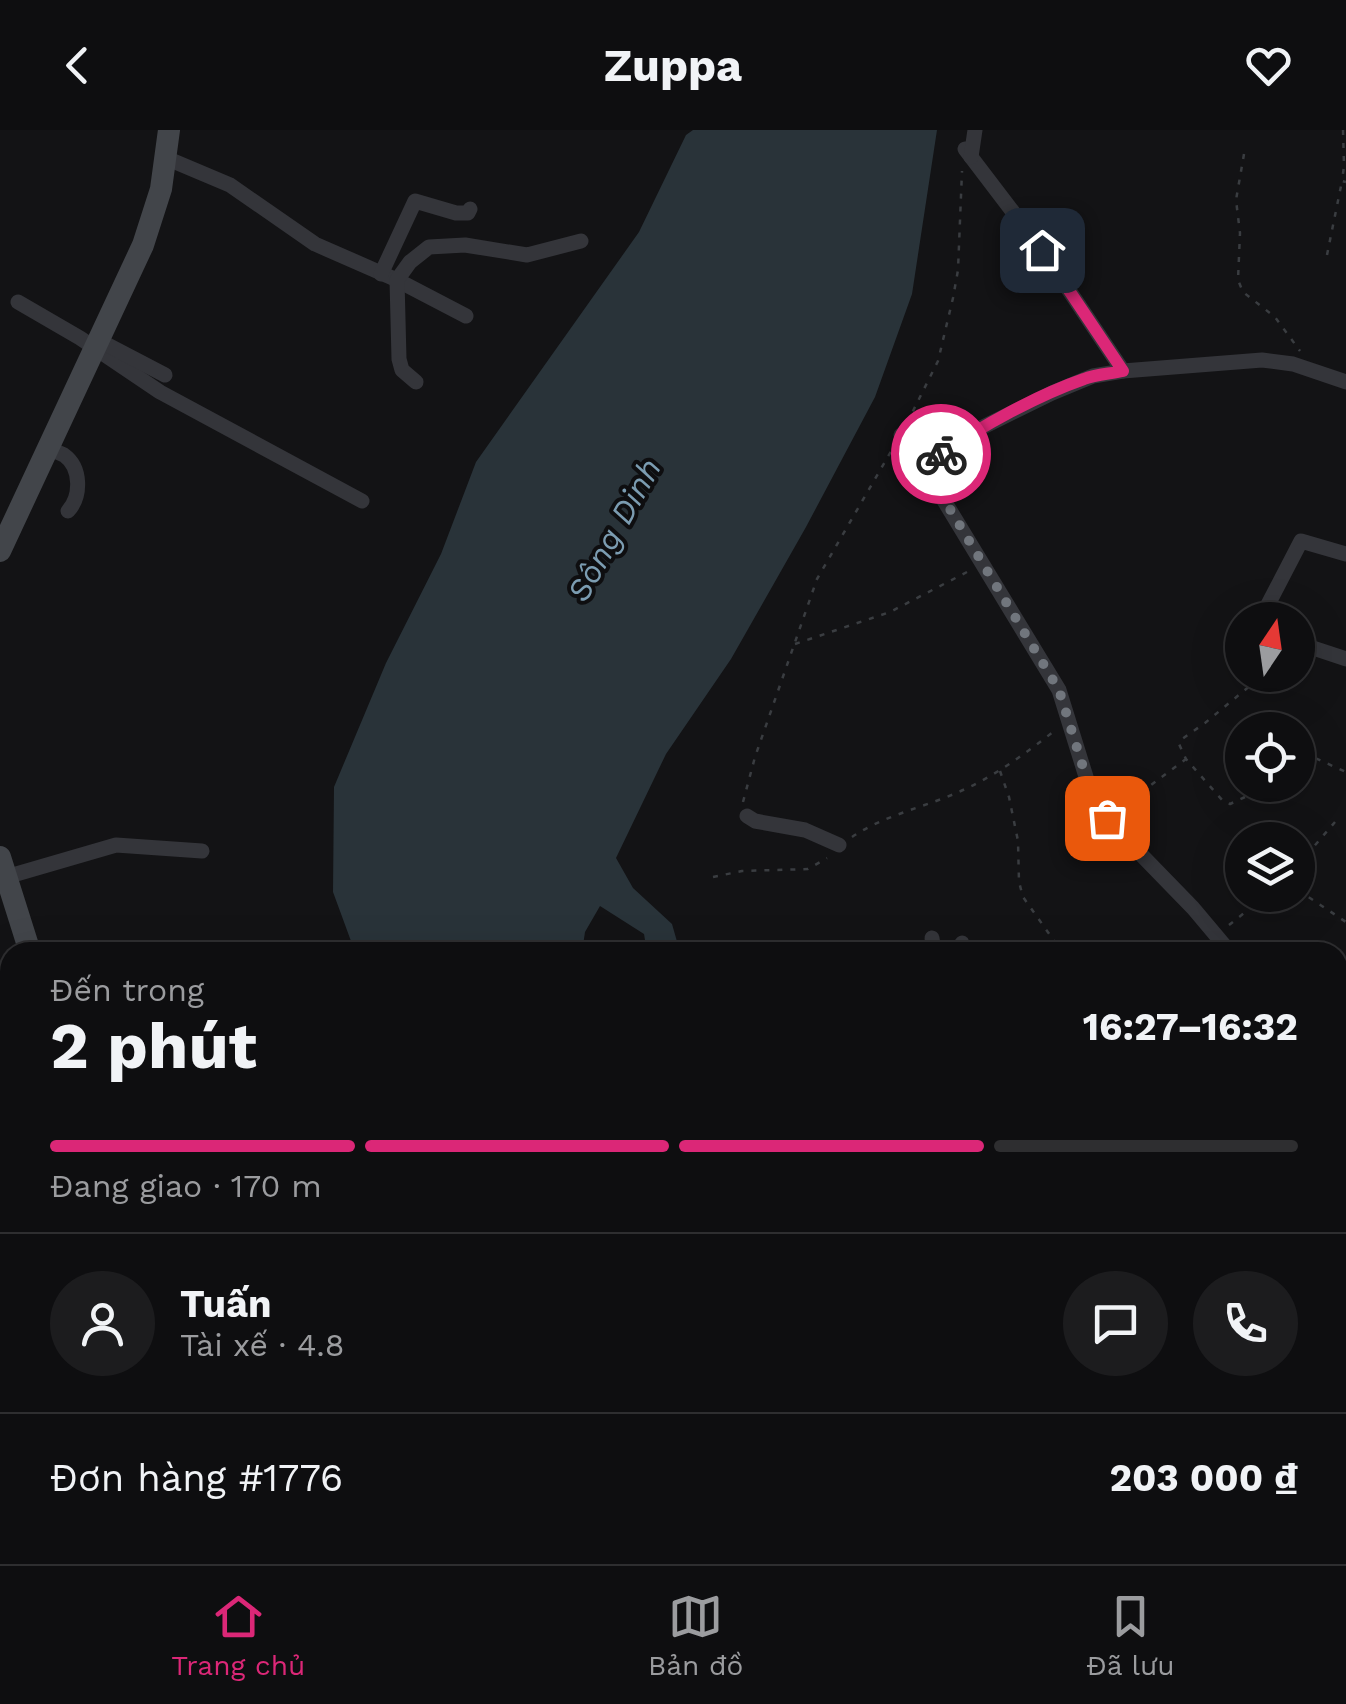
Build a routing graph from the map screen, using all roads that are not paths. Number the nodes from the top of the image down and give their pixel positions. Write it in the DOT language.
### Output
graph roads {
  1 [pos="169,130"];
  2 [pos="975,130"];
  3 [pos="166,158"];
  4 [pos="470,209"];
  5 [pos="581,241"];
  6 [pos="389,277"];
  7 [pos="18,302"];
  8 [pos="466,316"];
  9 [pos="96,344"];
  10 [pos="1123,371"];
  11 [pos="164,375"];
  12 [pos="416,382"];
  13 [pos="1346,382"];
  14 [pos="901,435"];
  15 [pos="48,448"];
  16 [pos="924,466"];
  17 [pos="362,501"];
  18 [pos="68,511"];
  19 [pos="0,551"];
  20 [pos="1346,554"];
  21 [pos="1269,602"];
  22 [pos="1315,649"];
  23 [pos="1346,659"];
  24 [pos="747,816"];
  25 [pos="840,845"];
  26 [pos="202,851"];
  27 [pos="3,867"];
  28 [pos="9,920"];
  29 [pos="23,942"];
  30 [pos="1218,942"];
  1 -- 3 [label="street"];
  2 -- 10 [label="street"];
  3 -- 6 [label="street"];
  3 -- 9 [label="street"];
  4 -- 6 [label="street"];
  5 -- 6 [label="street"];
  6 -- 8 [label="street"];
  6 -- 12 [label="street"];
  7 -- 9 [label="street"];
  9 -- 11 [label="street"];
  9 -- 15 [label="street"];
  9 -- 17 [label="street"];
  10 -- 13 [label="street"];
  10 -- 16 [label="street"];
  14 -- 16 [label="street"];
  15 -- 18 [label="street"];
  15 -- 19 [label="street"];
  16 -- 30 [label="street"];
  20 -- 21 [label="street"];
  22 -- 23 [label="street"];
  24 -- 25 [label="street"];
  26 -- 27 [label="street"];
  27 -- 28 [label="street"];
  28 -- 29 [label="street"];
}
